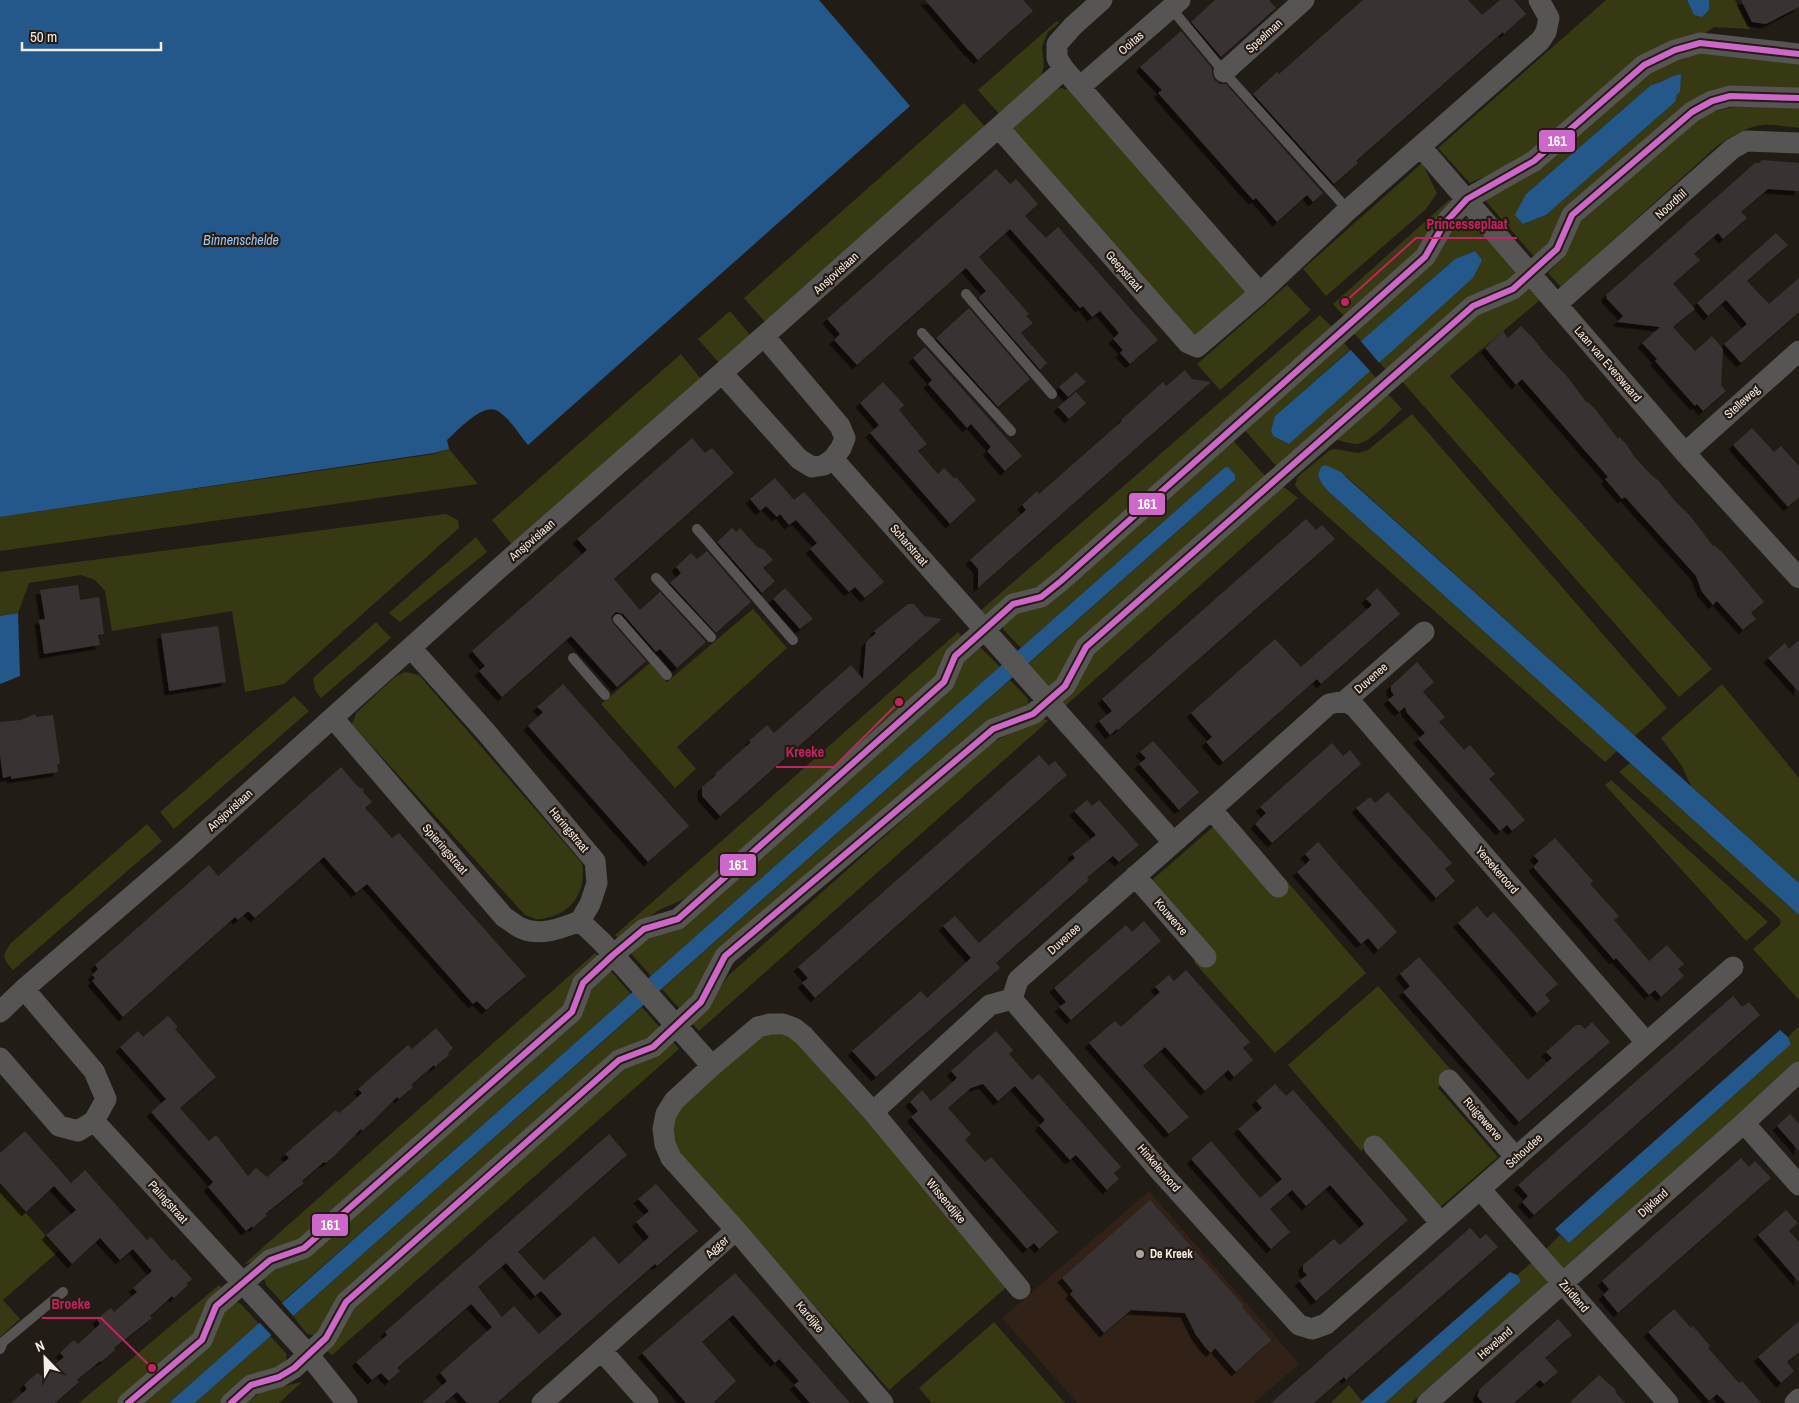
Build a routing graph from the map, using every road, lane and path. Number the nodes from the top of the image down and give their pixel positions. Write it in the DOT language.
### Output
graph roads {
  1 [pos="1102,0"];
  2 [pos="1304,0"];
  3 [pos="1539,0"];
  4 [pos="1175,4"];
  5 [pos="1799,54"];
  6 [pos="1064,69"];
  7 [pos="1224,72"];
  8 [pos="1081,86"];
  9 [pos="1799,98"];
  10 [pos="999,128"];
  11 [pos="1799,142"];
  12 [pos="1421,147"];
  13 [pos="1467,199"];
  14 [pos="1348,210"];
  15 [pos="1530,274"];
  16 [pos="1260,292"];
  17 [pos="966,294"];
  18 [pos="1557,304"];
  19 [pos="922,333"];
  20 [pos="764,336"];
  21 [pos="1799,351"];
  22 [pos="722,373"];
  23 [pos="1052,394"];
  24 [pos="1011,432"];
  25 [pos="1685,453"];
  26 [pos="833,460"];
  27 [pos="697,529"];
  28 [pos="656,578"];
  29 [pos="1799,578"];
  30 [pos="618,618"];
  31 [pos="985,629"];
  32 [pos="1424,632"];
  33 [pos="710,637"];
  34 [pos="793,640"];
  35 [pos="410,648"];
  36 [pos="573,658"];
  37 [pos="667,675"];
  38 [pos="605,695"];
  39 [pos="1047,701"];
  40 [pos="1345,701"];
  41 [pos="333,718"];
  42 [pos="1212,810"];
  43 [pos="1173,842"];
  44 [pos="1135,876"];
  45 [pos="1278,888"];
  46 [pos="580,921"];
  47 [pos="613,955"];
  48 [pos="1206,957"];
  49 [pos="1733,967"];
  50 [pos="24,990"];
  51 [pos="1012,999"];
  52 [pos="0,1012"];
  53 [pos="676,1026"];
  54 [pos="1646,1042"];
  55 [pos="0,1058"];
  56 [pos="712,1066"];
  57 [pos="1799,1072"];
  58 [pos="1449,1080"];
  59 [pos="873,1112"];
  60 [pos="94,1120"];
  61 [pos="1744,1123"];
  62 [pos="1374,1146"];
  63 [pos="1516,1158"];
  64 [pos="1799,1185"];
  65 [pos="1480,1189"];
  66 [pos="1441,1223"];
  67 [pos="736,1230"];
  68 [pos="243,1283"];
  69 [pos="1563,1283"];
  70 [pos="1020,1289"];
  71 [pos="63,1292"];
  72 [pos="1312,1329"];
  73 [pos="0,1350"];
  74 [pos="602,1351"];
  75 [pos="308,1354"];
  76 [pos="1799,1400"];
  77 [pos="128,1403"];
  78 [pos="231,1403"];
  79 [pos="347,1403"];
  80 [pos="542,1403"];
  81 [pos="648,1403"];
  82 [pos="883,1403"];
  83 [pos="1427,1403"];
  84 [pos="1668,1403"];
  85 [pos="1795,1403"];
  1 -- 6 [label="street"];
  2 -- 7 [label="street, Speelman"];
  3 -- 12 [label="street"];
  4 -- 7 [label="lane"];
  4 -- 8 [label="street, Ooitas"];
  5 -- 13 [label="street"];
  6 -- 8 [label="street"];
  6 -- 10 [label="street, Ansjovislaan"];
  7 -- 14 [label="lane"];
  8 -- 16 [label="street"];
  9 -- 15 [label="street"];
  10 -- 16 [label="street, Geepstraat"];
  10 -- 20 [label="street, Ansjovislaan"];
  11 -- 18 [label="street, Noordhil"];
  12 -- 13 [label="street, Laan van Everswaard"];
  12 -- 14 [label="street"];
  13 -- 15 [label="street, Laan van Everswaard"];
  13 -- 31 [label="street"];
  14 -- 16 [label="street"];
  15 -- 18 [label="street, Laan van Everswaard"];
  15 -- 39 [label="street"];
  17 -- 23 [label="lane"];
  18 -- 25 [label="street, Laan van Everswaard"];
  19 -- 24 [label="lane"];
  20 -- 22 [label="street, Ansjovislaan"];
  20 -- 26 [label="street"];
  21 -- 25 [label="street, Stelleweg"];
  22 -- 26 [label="street"];
  22 -- 35 [label="street, Ansjovislaan"];
  25 -- 29 [label="street, Laan van Everswaard"];
  26 -- 31 [label="street, Scharstraat"];
  27 -- 34 [label="lane"];
  28 -- 33 [label="lane"];
  30 -- 37 [label="lane"];
  31 -- 39 [label="street, Scharstraat"];
  31 -- 47 [label="street"];
  32 -- 40 [label="street, Duvenee"];
  35 -- 41 [label="street, Ansjovislaan"];
  35 -- 46 [label="street, Haringstraat"];
  36 -- 38 [label="lane"];
  39 -- 43 [label="street, Scharstraat"];
  39 -- 53 [label="street"];
  40 -- 42 [label="street, Duvenee"];
  40 -- 54 [label="street, Yersekeroord"];
  41 -- 46 [label="street, Spieringstraat"];
  41 -- 50 [label="street, Ansjovislaan"];
  42 -- 43 [label="street, Duvenee"];
  42 -- 45 [label="street"];
  43 -- 44 [label="street, Duvenee"];
  44 -- 48 [label="street, Kouwerve"];
  44 -- 51 [label="street, Duvenee"];
  46 -- 47 [label="street"];
  47 -- 53 [label="street"];
  47 -- 68 [label="street"];
  49 -- 54 [label="street, Schoudee"];
  50 -- 52 [label="street, Ansjovislaan"];
  50 -- 60 [label="street"];
  51 -- 59 [label="street"];
  51 -- 72 [label="street, Hinkelenoord"];
  53 -- 56 [label="street"];
  53 -- 75 [label="street"];
  54 -- 63 [label="street, Schoudee"];
  55 -- 60 [label="street"];
  56 -- 59 [label="street"];
  56 -- 67 [label="street, Agger"];
  57 -- 61 [label="street, Dijkland"];
  58 -- 63 [label="street, Ruigewerve"];
  59 -- 70 [label="street, Wissendijke"];
  60 -- 68 [label="street, Palingstraat"];
  61 -- 64 [label="street"];
  61 -- 69 [label="street, Dijkland"];
  62 -- 66 [label="street"];
  63 -- 65 [label="street, Schoudee"];
  65 -- 66 [label="street, Schoudee"];
  65 -- 69 [label="street, Zuidland"];
  66 -- 72 [label="street, Schoudee"];
  67 -- 74 [label="street, Agger"];
  67 -- 82 [label="street, Kardijke"];
  68 -- 75 [label="street, Palingstraat"];
  68 -- 77 [label="street"];
  69 -- 83 [label="street, Heveland"];
  69 -- 84 [label="street, Zuidland"];
  71 -- 73 [label="lane"];
  74 -- 80 [label="street, Agger"];
  74 -- 81 [label="street"];
  75 -- 78 [label="street"];
  75 -- 79 [label="street, Palingstraat"];
  76 -- 85 [label="street"];
}
